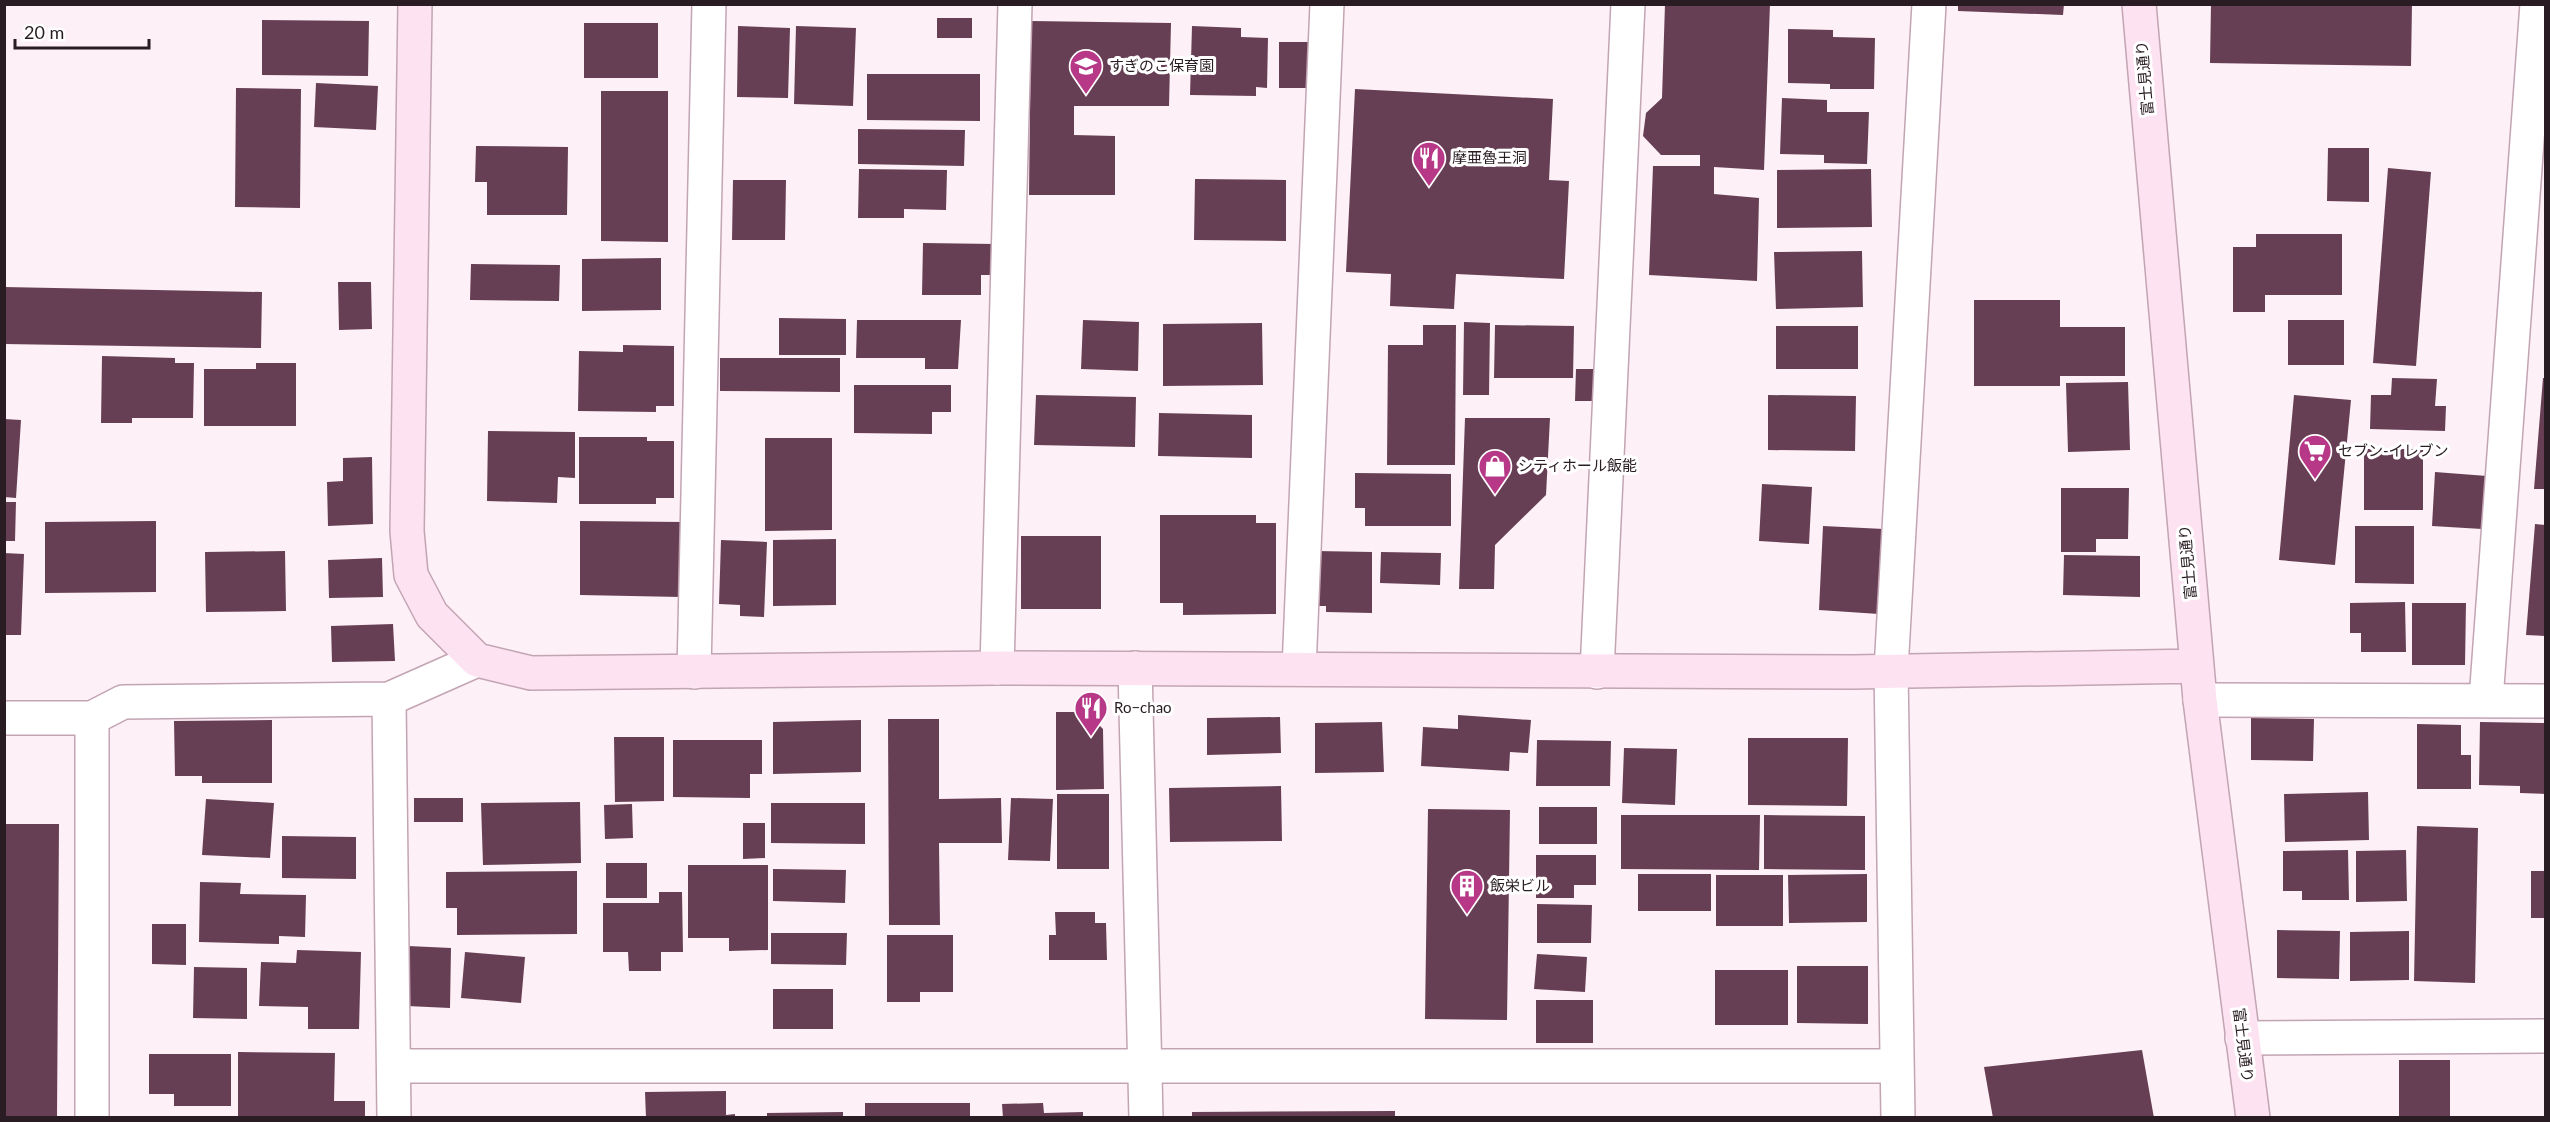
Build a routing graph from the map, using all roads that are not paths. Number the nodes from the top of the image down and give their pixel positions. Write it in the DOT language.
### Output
graph roads {
  1 [pos="414,4"];
  2 [pos="710,4"];
  3 [pos="1015,4"];
  4 [pos="1327,4"];
  5 [pos="1628,4"];
  6 [pos="1929,4"];
  7 [pos="2139,4"];
  8 [pos="2537,4"];
  9 [pos="477,660"];
  10 [pos="2197,666"];
  11 [pos="997,668"];
  12 [pos="1135,668"];
  13 [pos="1299,669"];
  14 [pos="1891,670"];
  15 [pos="694,672"];
  16 [pos="1597,672"];
  17 [pos="389,699"];
  18 [pos="2200,700"];
  19 [pos="2486,700"];
  20 [pos="2546,701"];
  21 [pos="4,718"];
  22 [pos="92,718"];
  23 [pos="2546,1036"];
  24 [pos="2242,1038"];
  25 [pos="394,1066"];
  26 [pos="1144,1066"];
  27 [pos="1896,1066"];
  28 [pos="92,1118"];
  29 [pos="394,1118"];
  30 [pos="1146,1118"];
  31 [pos="1898,1118"];
  32 [pos="2253,1118"];
  1 -- 9 [label="street"];
  2 -- 15 [label="street"];
  3 -- 11 [label="street"];
  4 -- 13 [label="street"];
  5 -- 16 [label="street"];
  6 -- 14 [label="street"];
  7 -- 10 [label="street, 富士見通り"];
  8 -- 19 [label="street"];
  9 -- 15 [label="street"];
  9 -- 17 [label="street"];
  10 -- 14 [label="street"];
  10 -- 18 [label="street, 富士見通り"];
  11 -- 12 [label="street"];
  11 -- 15 [label="street"];
  12 -- 13 [label="street"];
  12 -- 26 [label="street"];
  13 -- 16 [label="street"];
  14 -- 16 [label="street"];
  14 -- 27 [label="street"];
  17 -- 22 [label="street"];
  17 -- 25 [label="street"];
  18 -- 19 [label="street"];
  18 -- 24 [label="street, 富士見通り"];
  19 -- 20 [label="street"];
  21 -- 22 [label="street"];
  22 -- 28 [label="street"];
  23 -- 24 [label="street"];
  24 -- 32 [label="street, 富士見通り"];
  25 -- 26 [label="street"];
  25 -- 29 [label="street"];
  26 -- 27 [label="street"];
  26 -- 30 [label="street"];
  27 -- 31 [label="street"];
}
